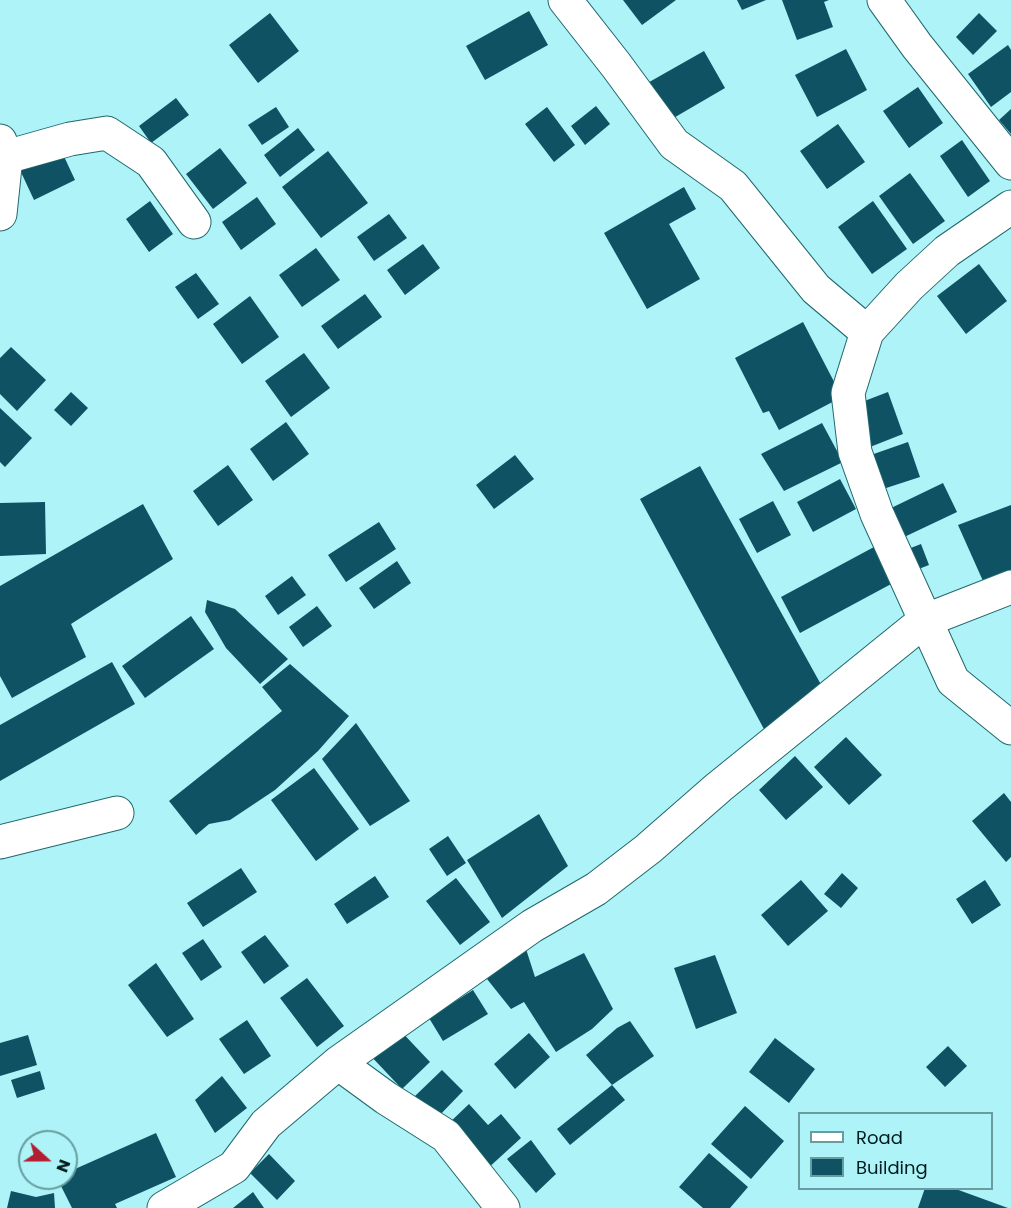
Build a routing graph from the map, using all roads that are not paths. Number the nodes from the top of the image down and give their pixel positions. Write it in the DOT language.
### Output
graph roads {
  1 [pos="565,0"];
  2 [pos="884,0"];
  3 [pos="3,149"];
  4 [pos="1011,164"];
  5 [pos="1011,207"];
  6 [pos="0,214"];
  7 [pos="195,222"];
  8 [pos="867,332"];
  9 [pos="1011,587"];
  10 [pos="924,621"];
  11 [pos="1011,728"];
  12 [pos="117,813"];
  13 [pos="0,842"];
  14 [pos="338,1063"];
  15 [pos="165,1208"];
  16 [pos="503,1208"];
  1 -- 8 [label="street"];
  2 -- 4 [label="street"];
  3 -- 6 [label="street"];
  3 -- 7 [label="street"];
  5 -- 8 [label="street"];
  8 -- 10 [label="street"];
  9 -- 10 [label="street"];
  10 -- 11 [label="street"];
  10 -- 14 [label="street"];
  12 -- 13 [label="street"];
  14 -- 15 [label="street"];
  14 -- 16 [label="street"];
}
